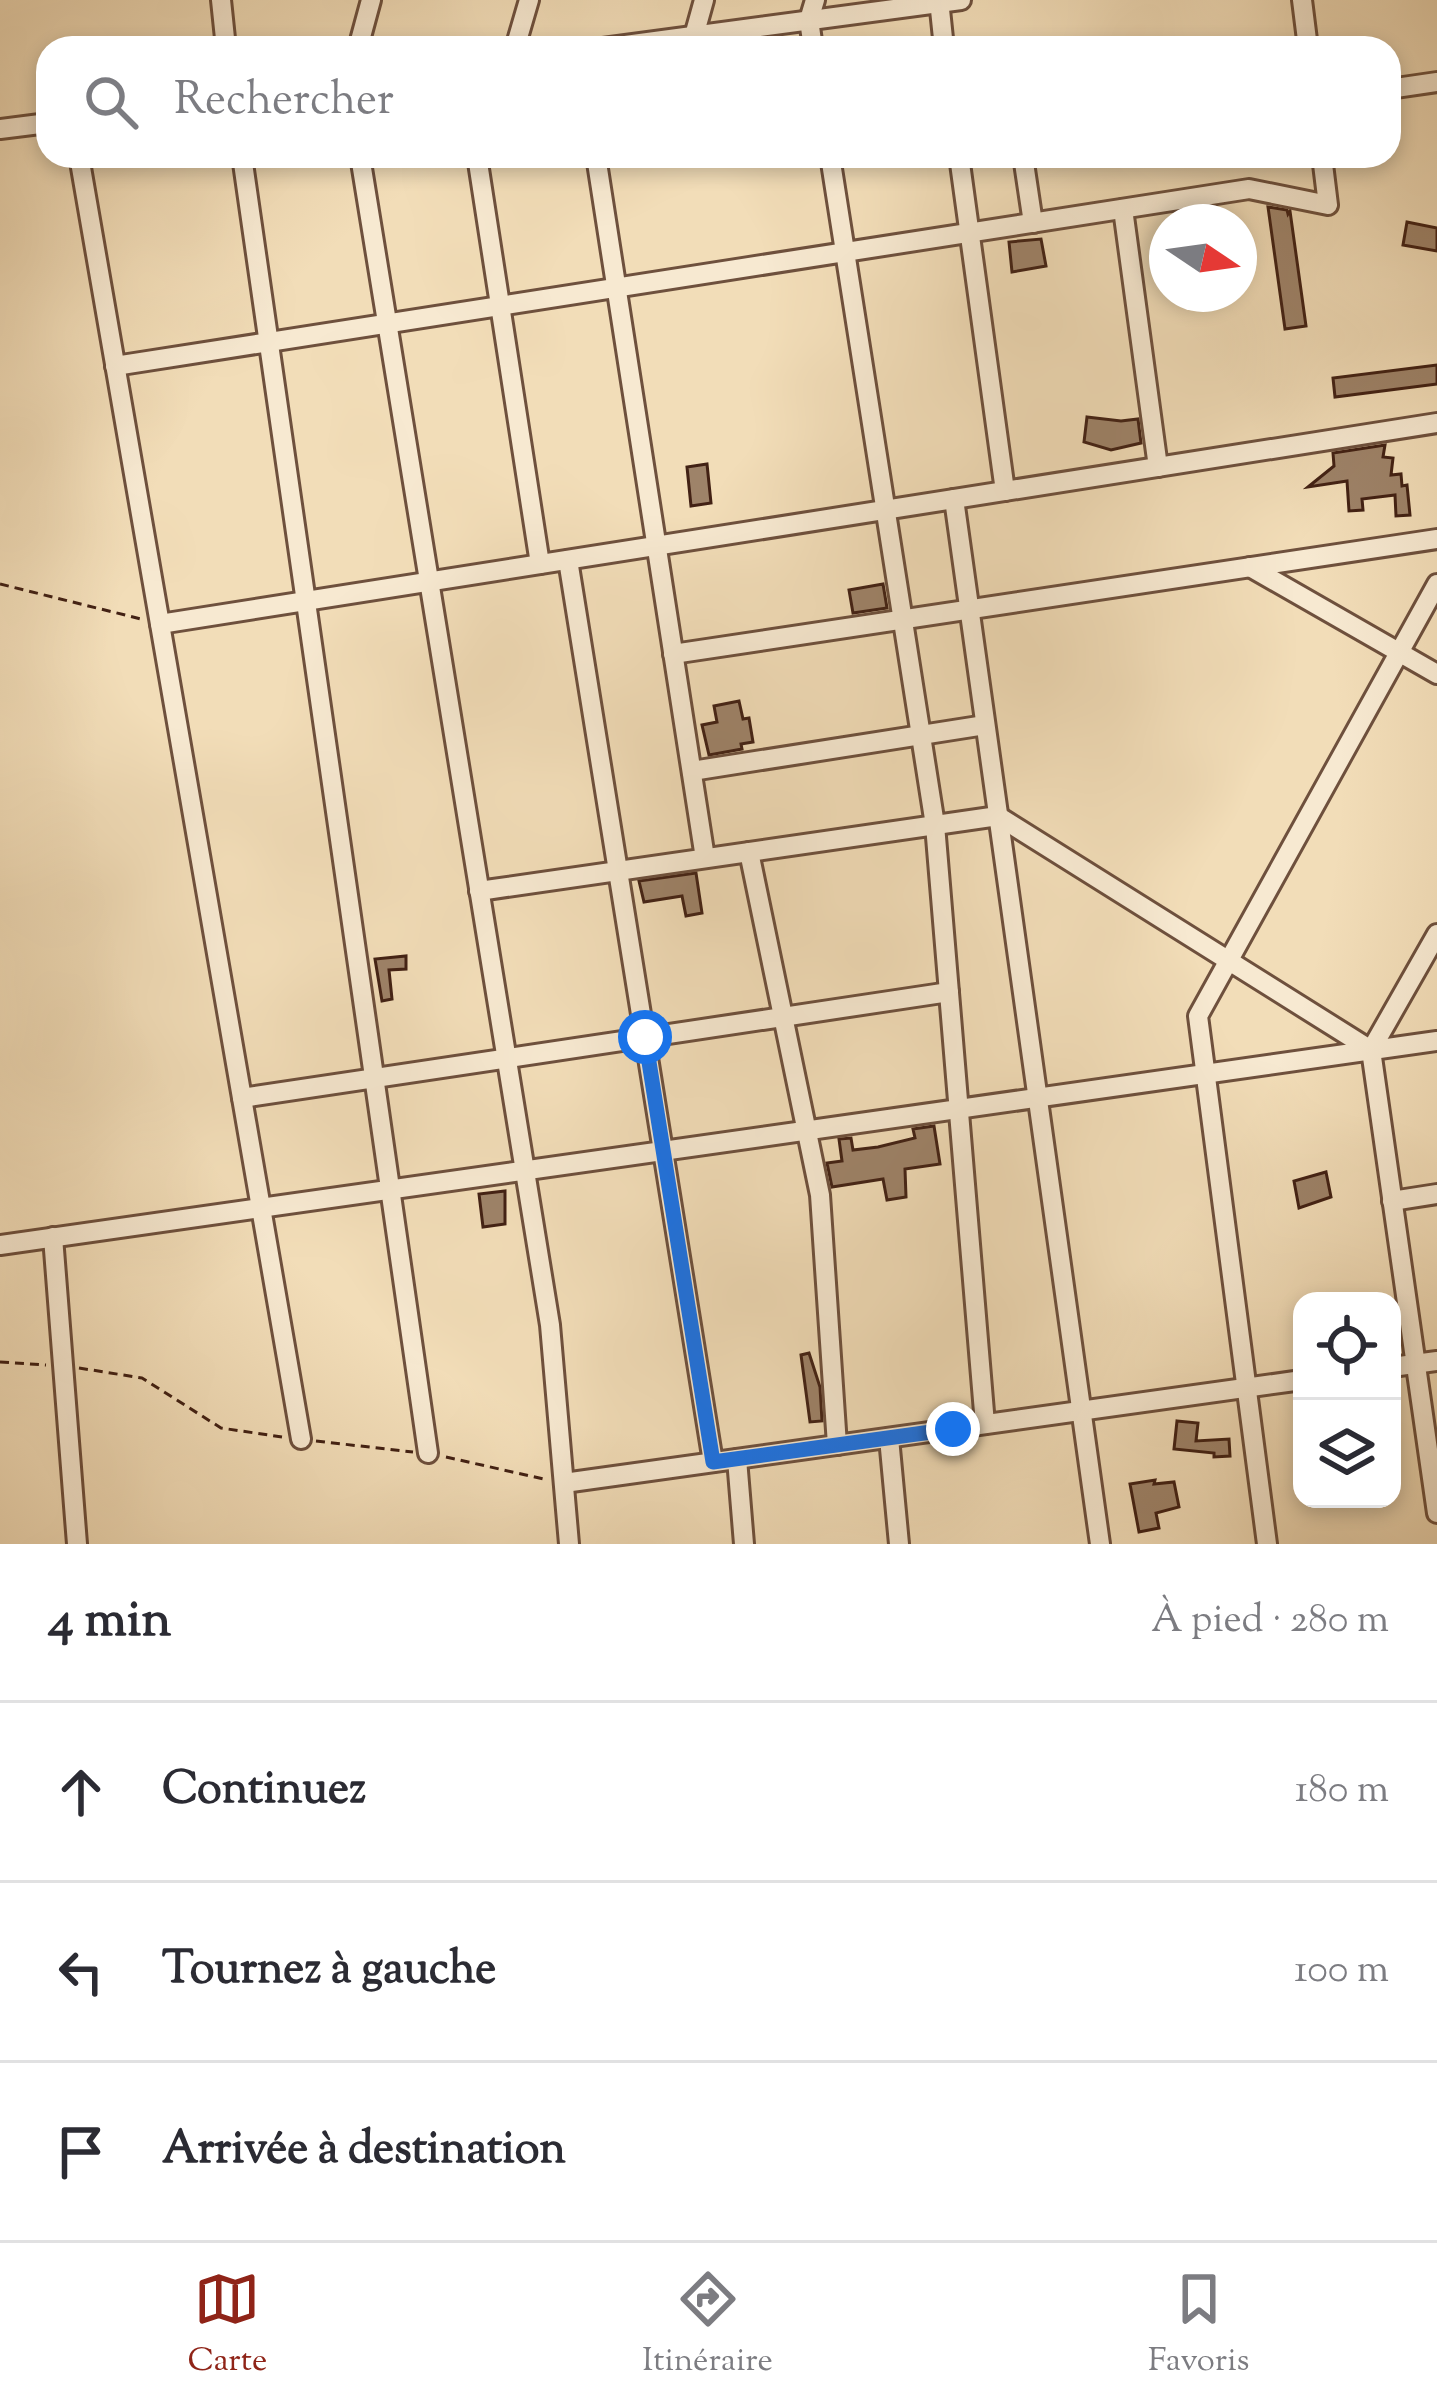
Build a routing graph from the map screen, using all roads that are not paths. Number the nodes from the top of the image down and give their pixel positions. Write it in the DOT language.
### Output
graph roads {
  1 [pos="221,0"];
  2 [pos="371,0"];
  3 [pos="529,0"];
  4 [pos="704,0"];
  5 [pos="815,0"];
  6 [pos="961,0"];
  7 [pos="1302,0"];
  8 [pos="939,2"];
  9 [pos="809,20"];
  10 [pos="225,36"];
  11 [pos="361,36"];
  12 [pos="518,36"];
  13 [pos="694,36"];
  14 [pos="811,36"];
  15 [pos="943,36"];
  16 [pos="1306,36"];
  17 [pos="1437,82"];
  18 [pos="1401,87"];
  19 [pos="36,124"];
  20 [pos="0,129"];
  21 [pos="81,168"];
  22 [pos="244,168"];
  23 [pos="362,168"];
  24 [pos="479,168"];
  25 [pos="598,168"];
  26 [pos="832,168"];
  27 [pos="961,168"];
  28 [pos="1024,168"];
  29 [pos="1323,168"];
  30 [pos="1123,209"];
  31 [pos="1033,223"];
  32 [pos="970,232"];
  33 [pos="845,252"];
  34 [pos="616,288"];
  35 [pos="500,306"];
  36 [pos="387,323"];
  37 [pos="268,342"];
  38 [pos="115,365"];
  39 [pos="1437,423"];
  40 [pos="1158,467"];
  41 [pos="1005,491"];
  42 [pos="954,499"];
  43 [pos="886,510"];
  44 [pos="1437,539"];
  45 [pos="657,546"];
  46 [pos="568,560"];
  47 [pos="540,564"];
  48 [pos="1250,567"];
  49 [pos="430,581"];
  50 [pos="1437,584"];
  51 [pos="306,601"];
  52 [pos="969,609"];
  53 [pos="903,620"];
  54 [pos="160,624"];
  55 [pos="1399,652"];
  56 [pos="673,654"];
  57 [pos="1437,674"];
  58 [pos="986,725"];
  59 [pos="921,735"];
  60 [pos="692,771"];
  61 [pos="998,816"];
  62 [pos="935,825"];
  63 [pos="749,852"];
  64 [pos="705,858"];
  65 [pos="618,871"];
  66 [pos="479,891"];
  67 [pos="1437,934"];
  68 [pos="1228,961"];
  69 [pos="949,992"];
  70 [pos="783,1017"];
  71 [pos="645,1037"];
  72 [pos="1437,1041"];
  73 [pos="1371,1050"];
  74 [pos="507,1058"];
  75 [pos="1205,1074"];
  76 [pos="374,1078"];
  77 [pos="1037,1097"];
  78 [pos="242,1098"];
  79 [pos="959,1108"];
  80 [pos="806,1130"];
  81 [pos="663,1150"];
  82 [pos="525,1170"];
  83 [pos="390,1189"];
  84 [pos="1437,1195"];
  85 [pos="1392,1201"];
  86 [pos="261,1208"];
  87 [pos="53,1237"];
  88 [pos="0,1245"];
  89 [pos="1437,1361"];
  90 [pos="1416,1364"];
  91 [pos="1401,1366"];
  92 [pos="1293,1381"];
  93 [pos="1246,1388"];
  94 [pos="1081,1411"];
  95 [pos="986,1424"];
  96 [pos="889,1438"];
  97 [pos="301,1439"];
  98 [pos="837,1445"];
  99 [pos="428,1453"];
  100 [pos="737,1459"];
  101 [pos="713,1462"];
  102 [pos="564,1484"];
  103 [pos="1437,1513"];
  104 [pos="77,1544"];
  105 [pos="569,1544"];
  106 [pos="744,1544"];
  107 [pos="899,1544"];
  108 [pos="1100,1544"];
  109 [pos="1267,1544"];
  1 -- 10 [label="street"];
  2 -- 11 [label="street"];
  3 -- 12 [label="street"];
  4 -- 13 [label="street"];
  5 -- 9 [label="street"];
  6 -- 8 [label="street"];
  7 -- 16 [label="street"];
  8 -- 9 [label="street"];
  8 -- 15 [label="street"];
  9 -- 13 [label="street"];
  9 -- 14 [label="street"];
  17 -- 18 [label="street"];
  19 -- 20 [label="street"];
  21 -- 38 [label="street"];
  22 -- 37 [label="street"];
  23 -- 36 [label="street"];
  24 -- 35 [label="street"];
  25 -- 34 [label="street"];
  26 -- 33 [label="street"];
  27 -- 32 [label="street"];
  28 -- 31 [label="street"];
  29 -- 30 [label="street"];
  30 -- 31 [label="street"];
  30 -- 40 [label="street"];
  31 -- 32 [label="street"];
  32 -- 33 [label="street"];
  32 -- 41 [label="street"];
  33 -- 34 [label="street"];
  33 -- 43 [label="street"];
  34 -- 35 [label="street"];
  34 -- 45 [label="street"];
  35 -- 36 [label="street"];
  35 -- 47 [label="street"];
  36 -- 37 [label="street"];
  36 -- 49 [label="street"];
  37 -- 38 [label="street"];
  37 -- 51 [label="street"];
  38 -- 54 [label="street"];
  39 -- 40 [label="street"];
  40 -- 41 [label="street"];
  41 -- 42 [label="street"];
  42 -- 43 [label="street"];
  42 -- 52 [label="street"];
  43 -- 45 [label="street"];
  43 -- 53 [label="street"];
  44 -- 48 [label="street"];
  45 -- 46 [label="street"];
  45 -- 56 [label="street"];
  46 -- 47 [label="street"];
  46 -- 65 [label="street"];
  47 -- 49 [label="street"];
  48 -- 52 [label="street"];
  48 -- 55 [label="street"];
  49 -- 51 [label="street"];
  49 -- 66 [label="street"];
  50 -- 55 [label="street"];
  51 -- 54 [label="street"];
  51 -- 76 [label="street"];
  52 -- 53 [label="street"];
  52 -- 58 [label="street"];
  53 -- 56 [label="street"];
  53 -- 59 [label="street"];
  54 -- 78 [label="street"];
  55 -- 57 [label="street"];
  55 -- 68 [label="street"];
  56 -- 60 [label="street"];
  58 -- 59 [label="street"];
  58 -- 61 [label="street"];
  59 -- 60 [label="street"];
  59 -- 62 [label="street"];
  60 -- 64 [label="street"];
  61 -- 62 [label="street"];
  61 -- 68 [label="street"];
  61 -- 77 [label="street"];
  62 -- 63 [label="street"];
  62 -- 69 [label="street"];
  63 -- 64 [label="street"];
  63 -- 70 [label="street"];
  64 -- 65 [label="street"];
  65 -- 66 [label="street"];
  65 -- 71 [label="street"];
  66 -- 74 [label="street"];
  67 -- 73 [label="street"];
  68 -- 73 [label="street"];
  68 -- 75 [label="street"];
  69 -- 70 [label="street"];
  69 -- 79 [label="street"];
  70 -- 71 [label="street"];
  70 -- 80 [label="street"];
  71 -- 74 [label="street"];
  71 -- 81 [label="street"];
  72 -- 73 [label="street"];
  73 -- 75 [label="street"];
  73 -- 85 [label="street"];
  74 -- 76 [label="street"];
  74 -- 82 [label="street"];
  75 -- 77 [label="street"];
  75 -- 93 [label="street"];
  76 -- 78 [label="street"];
  76 -- 83 [label="street"];
  77 -- 79 [label="street"];
  77 -- 94 [label="street"];
  78 -- 86 [label="street"];
  79 -- 80 [label="street"];
  79 -- 95 [label="street"];
  80 -- 81 [label="street"];
  80 -- 98 [label="street"];
  81 -- 82 [label="street"];
  81 -- 101 [label="street"];
  82 -- 83 [label="street"];
  82 -- 102 [label="street"];
  83 -- 86 [label="street"];
  83 -- 99 [label="street"];
  84 -- 85 [label="street"];
  85 -- 90 [label="street"];
  86 -- 87 [label="street"];
  86 -- 97 [label="street"];
  87 -- 88 [label="street"];
  87 -- 104 [label="street"];
  89 -- 90 [label="street"];
  90 -- 91 [label="street"];
  90 -- 103 [label="street"];
  92 -- 93 [label="street"];
  93 -- 94 [label="street"];
  93 -- 109 [label="street"];
  94 -- 95 [label="street"];
  94 -- 108 [label="street"];
  95 -- 96 [label="street"];
  96 -- 98 [label="street"];
  96 -- 107 [label="street"];
  98 -- 100 [label="street"];
  100 -- 101 [label="street"];
  100 -- 106 [label="street"];
  101 -- 102 [label="street"];
  102 -- 105 [label="street"];
}
